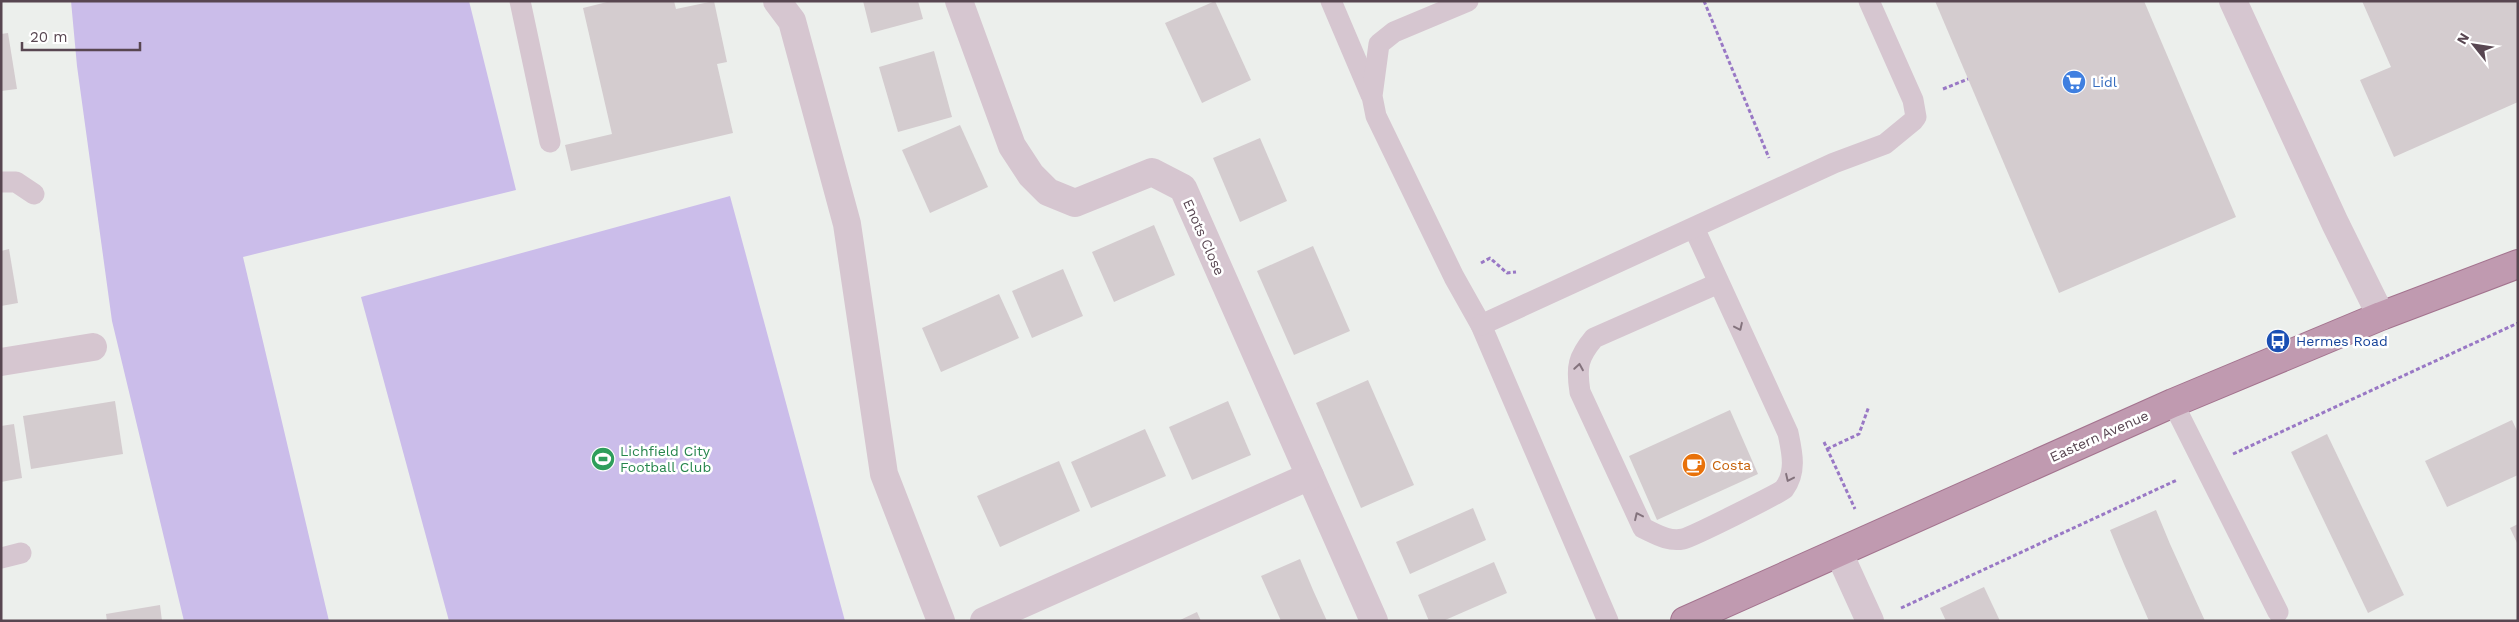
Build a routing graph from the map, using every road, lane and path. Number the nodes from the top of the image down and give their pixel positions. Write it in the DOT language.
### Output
graph roads {
  1 [pos="520,1"];
  2 [pos="777,1"];
  3 [pos="960,1"];
  4 [pos="1331,1"];
  5 [pos="1468,1"];
  6 [pos="1704,1"];
  7 [pos="1870,1"];
  8 [pos="2233,1"];
  9 [pos="1968,79"];
  10 [pos="1372,96"];
  11 [pos="1913,100"];
  12 [pos="550,142"];
  13 [pos="1772,166"];
  14 [pos="1,182"];
  15 [pos="34,194"];
  16 [pos="1694,228"];
  17 [pos="2518,264"];
  18 [pos="1719,283"];
  19 [pos="2381,316"];
  20 [pos="1481,326"];
  21 [pos="93,347"];
  22 [pos="1,362"];
  23 [pos="2173,403"];
  24 [pos="1869,406"];
  25 [pos="1828,449"];
  26 [pos="1310,476"];
  27 [pos="1839,553"];
  28 [pos="2278,612"];
  29 [pos="941,621"];
  30 [pos="984,621"];
  31 [pos="1374,621"];
  32 [pos="1608,621"];
  33 [pos="1685,621"];
  34 [pos="1870,621"];
  1 -- 12 [label="lane"];
  2 -- 29 [label="street"];
  3 -- 26 [label="street, Enots Close"];
  4 -- 10 [label="lane"];
  5 -- 10 [label="lane"];
  6 -- 13 [label="path"];
  7 -- 11 [label="lane"];
  8 -- 19 [label="street"];
  9 -- 11 [label="path"];
  10 -- 20 [label="lane"];
  11 -- 16 [label="lane"];
  14 -- 15 [label="lane"];
  16 -- 18 [label="lane"];
  16 -- 20 [label="lane"];
  17 -- 19 [label="highway, Eastern Avenue"];
  18 -- 18 [label="lane, one-way"];
  19 -- 23 [label="highway, Eastern Avenue"];
  20 -- 32 [label="lane"];
  21 -- 22 [label="street"];
  23 -- 27 [label="highway, Eastern Avenue"];
  23 -- 28 [label="lane"];
  24 -- 25 [label="path"];
  26 -- 30 [label="street"];
  26 -- 31 [label="street, Enots Close"];
  27 -- 33 [label="highway, Eastern Avenue"];
  27 -- 34 [label="street"];
}
